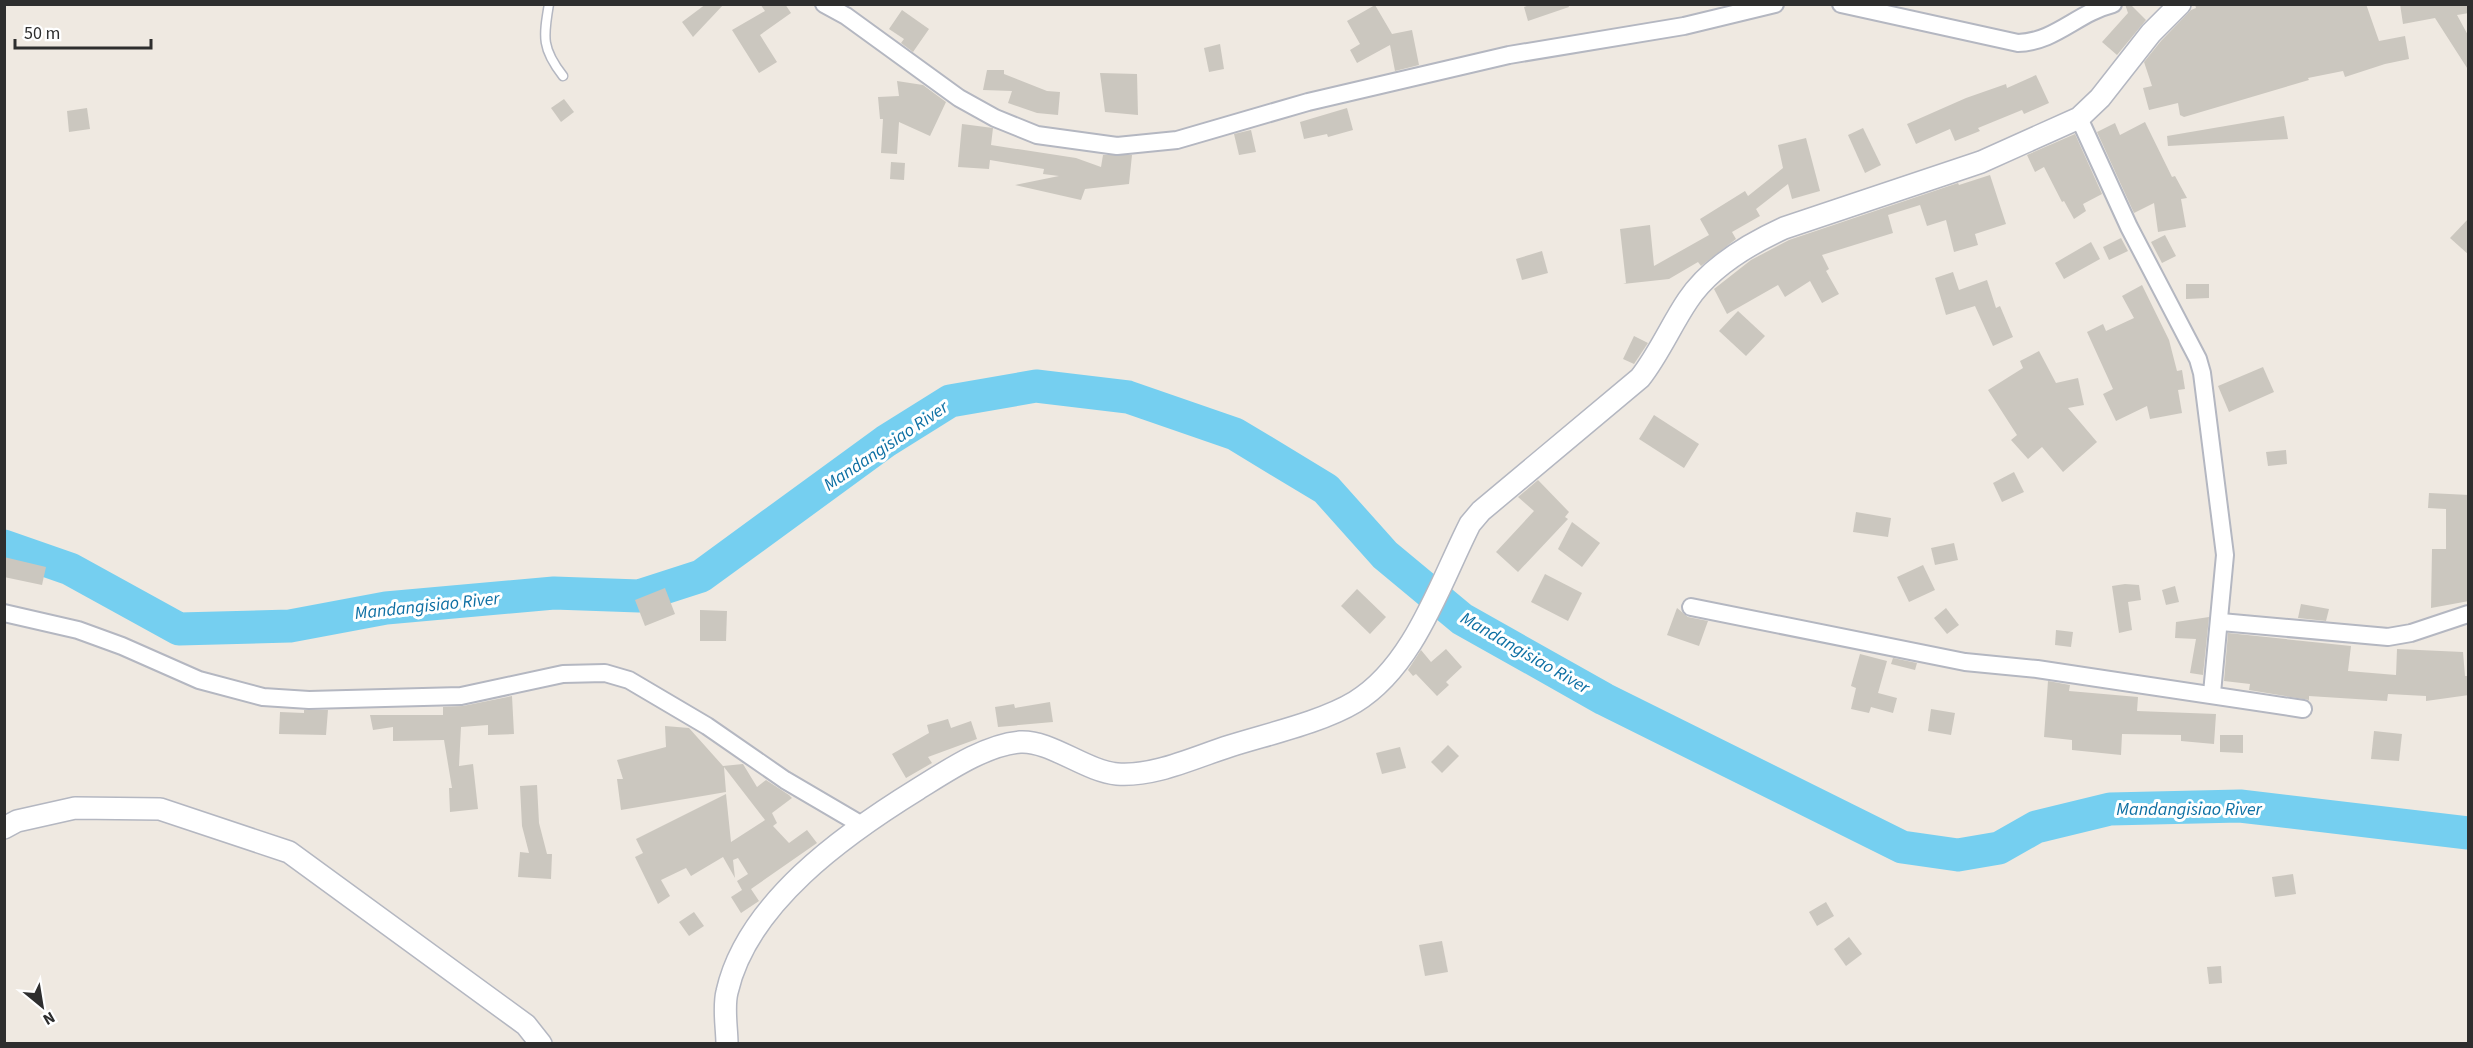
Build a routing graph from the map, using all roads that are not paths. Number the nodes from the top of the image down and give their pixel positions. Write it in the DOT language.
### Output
graph roads {
  1 [pos="549,4"];
  2 [pos="824,4"];
  3 [pos="1775,4"];
  4 [pos="1841,4"];
  5 [pos="2113,4"];
  6 [pos="2180,4"];
  7 [pos="563,76"];
  8 [pos="2079,118"];
  9 [pos="1691,607"];
  10 [pos="4,613"];
  11 [pos="2469,614"];
  12 [pos="2221,622"];
  13 [pos="2212,693"];
  14 [pos="2303,708"];
  15 [pos="860,824"];
  16 [pos="4,828"];
  17 [pos="542,1044"];
  18 [pos="727,1044"];
  1 -- 7 [label="lane"];
  2 -- 3 [label="street"];
  4 -- 5 [label="street"];
  6 -- 8 [label="street"];
  8 -- 12 [label="street"];
  8 -- 15 [label="street"];
  9 -- 13 [label="street"];
  10 -- 15 [label="street"];
  11 -- 12 [label="street"];
  12 -- 13 [label="street"];
  13 -- 14 [label="street"];
  15 -- 18 [label="street"];
  16 -- 17 [label="street"];
}
